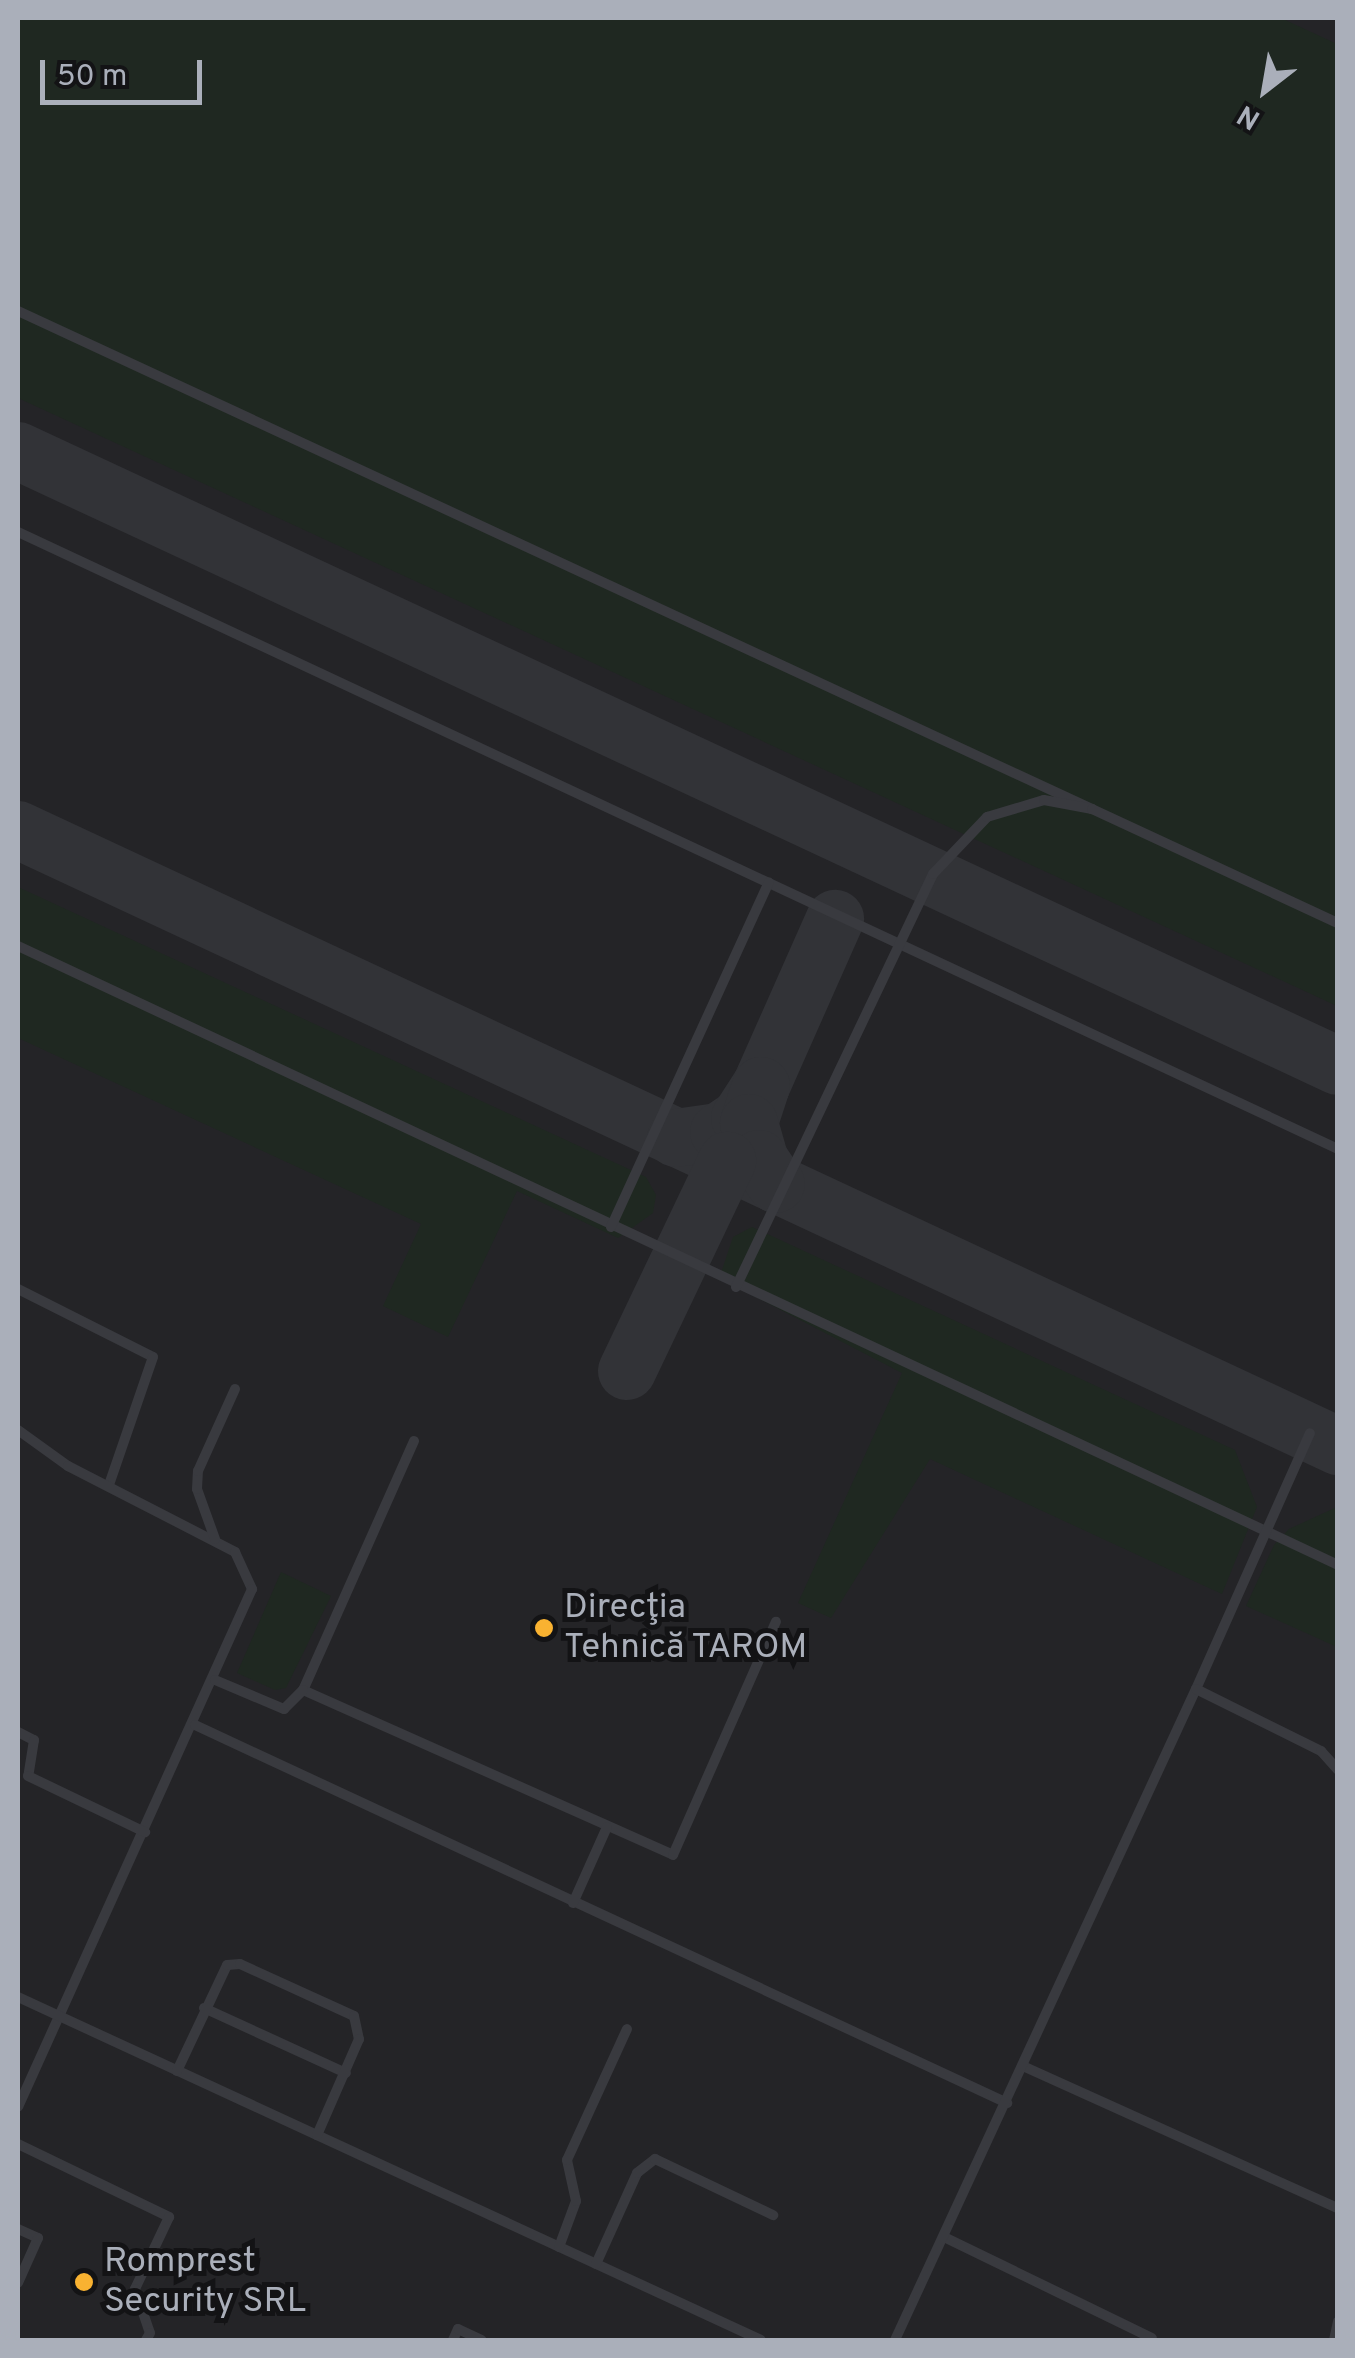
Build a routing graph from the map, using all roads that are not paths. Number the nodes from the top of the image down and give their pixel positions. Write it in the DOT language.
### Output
graph roads {
  1 [pos="18,311"];
  2 [pos="18,532"];
  3 [pos="1092,810"];
  4 [pos="770,882"];
  5 [pos="1338,924"];
  6 [pos="900,944"];
  7 [pos="18,946"];
  8 [pos="1338,1149"];
  9 [pos="611,1227"];
  10 [pos="736,1286"];
  11 [pos="18,1289"];
  12 [pos="235,1389"];
  13 [pos="1310,1433"];
  14 [pos="19,1435"];
  15 [pos="414,1441"];
  16 [pos="108,1486"];
  17 [pos="1266,1532"];
  18 [pos="216,1540"];
  19 [pos="1338,1566"];
  20 [pos="776,1622"];
  21 [pos="215,1680"];
  22 [pos="303,1690"];
  23 [pos="1196,1690"];
  24 [pos="195,1724"];
  25 [pos="18,1732"];
  26 [pos="1338,1770"];
  27 [pos="607,1826"];
  28 [pos="145,1832"];
  29 [pos="573,1903"];
  30 [pos="18,1997"];
  31 [pos="204,2008"];
  32 [pos="60,2016"];
  33 [pos="627,2029"];
  34 [pos="1025,2067"];
  35 [pos="176,2071"];
  36 [pos="346,2073"];
  37 [pos="1007,2103"];
  38 [pos="18,2107"];
  39 [pos="316,2135"];
  40 [pos="18,2144"];
  41 [pos="1338,2208"];
  42 [pos="772,2215"];
  43 [pos="18,2229"];
  44 [pos="944,2237"];
  45 [pos="560,2248"];
  46 [pos="596,2264"];
  47 [pos="18,2283"];
  48 [pos="1338,2321"];
  49 [pos="1152,2338"];
  50 [pos="146,2340"];
  51 [pos="453,2340"];
  52 [pos="482,2340"];
  53 [pos="761,2340"];
  54 [pos="895,2340"];
  55 [pos="1334,2340"];
  1 -- 3 [label="lane"];
  2 -- 4 [label="lane"];
  3 -- 5 [label="lane"];
  3 -- 6 [label="lane"];
  4 -- 6 [label="lane"];
  4 -- 9 [label="lane"];
  6 -- 8 [label="lane"];
  6 -- 10 [label="lane"];
  7 -- 9 [label="lane"];
  9 -- 10 [label="lane"];
  10 -- 17 [label="lane"];
  11 -- 16 [label="lane"];
  12 -- 18 [label="lane"];
  13 -- 17 [label="lane"];
  14 -- 16 [label="lane"];
  15 -- 22 [label="lane"];
  16 -- 18 [label="lane"];
  17 -- 19 [label="lane"];
  17 -- 23 [label="lane"];
  18 -- 21 [label="lane"];
  20 -- 27 [label="lane"];
  21 -- 22 [label="lane"];
  21 -- 24 [label="lane"];
  22 -- 27 [label="lane"];
  23 -- 26 [label="lane"];
  23 -- 34 [label="lane"];
  24 -- 28 [label="lane"];
  24 -- 29 [label="lane"];
  25 -- 28 [label="lane"];
  27 -- 29 [label="lane"];
  28 -- 32 [label="lane"];
  29 -- 37 [label="lane"];
  30 -- 32 [label="lane"];
  31 -- 35 [label="lane"];
  31 -- 36 [label="lane"];
  31 -- 36 [label="lane"];
  32 -- 35 [label="lane"];
  32 -- 38 [label="lane"];
  33 -- 45 [label="lane"];
  34 -- 37 [label="lane"];
  34 -- 41 [label="lane"];
  35 -- 39 [label="lane"];
  36 -- 39 [label="lane"];
  37 -- 44 [label="lane"];
  39 -- 45 [label="lane"];
  40 -- 50 [label="lane"];
  42 -- 46 [label="lane"];
  43 -- 47 [label="lane"];
  44 -- 49 [label="lane"];
  44 -- 54 [label="lane"];
  45 -- 46 [label="lane"];
  46 -- 53 [label="lane"];
  48 -- 55 [label="lane"];
  51 -- 52 [label="lane"];
}
